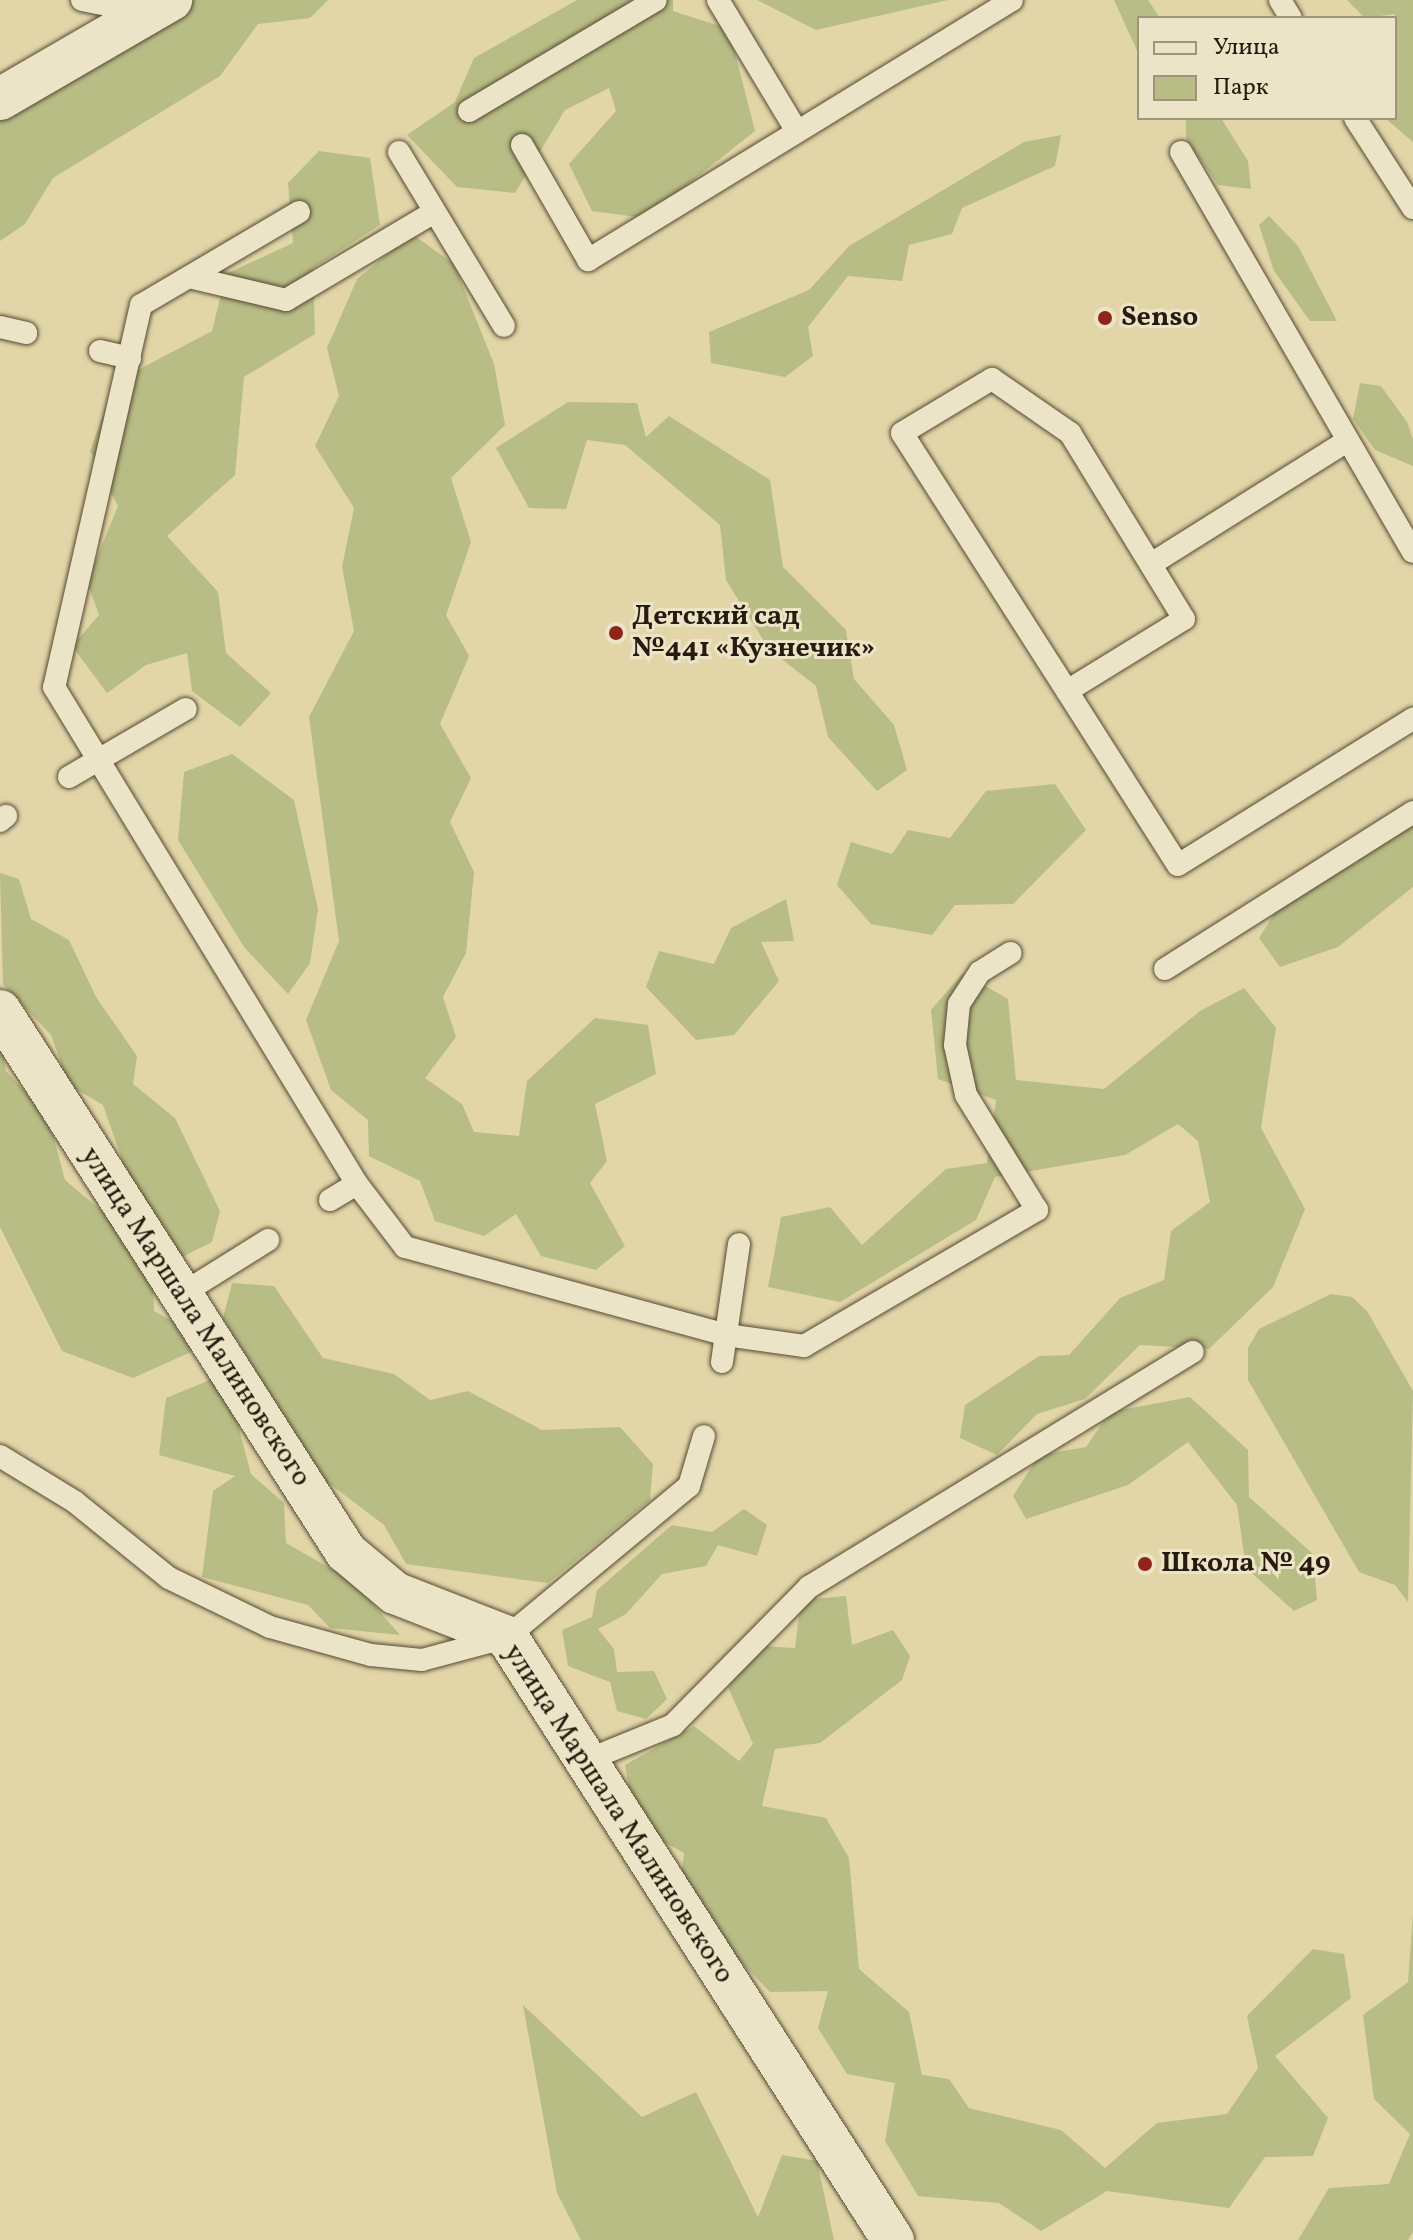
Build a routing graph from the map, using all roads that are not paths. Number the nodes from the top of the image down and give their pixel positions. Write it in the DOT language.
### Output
graph roads {
  1 [pos="82,0"];
  2 [pos="656,0"];
  3 [pos="718,0"];
  4 [pos="1012,0"];
  5 [pos="160,6"];
  6 [pos="0,99"];
  7 [pos="469,111"];
  8 [pos="1356,120"];
  9 [pos="796,130"];
  10 [pos="522,145"];
  11 [pos="399,152"];
  12 [pos="1181,152"];
  13 [pos="1413,208"];
  14 [pos="299,212"];
  15 [pos="434,212"];
  16 [pos="189,277"];
  17 [pos="504,326"];
  18 [pos="0,327"];
  19 [pos="26,333"];
  20 [pos="100,351"];
  21 [pos="130,358"];
  22 [pos="1347,441"];
  23 [pos="1413,552"];
  24 [pos="1151,564"];
  25 [pos="1067,691"];
  26 [pos="186,709"];
  27 [pos="1413,719"];
  28 [pos="100,759"];
  29 [pos="69,777"];
  30 [pos="1413,812"];
  31 [pos="1010,953"];
  32 [pos="1165,969"];
  33 [pos="0,1011"];
  34 [pos="357,1184"];
  35 [pos="330,1200"];
  36 [pos="268,1240"];
  37 [pos="739,1244"];
  38 [pos="180,1295"];
  39 [pos="726,1335"];
  40 [pos="1193,1352"];
  41 [pos="722,1362"];
  42 [pos="704,1436"];
  43 [pos="0,1456"];
  44 [pos="507,1637"];
  45 [pos="585,1761"];
  46 [pos="893,2240"];
  1 -- 5 [label="lane"];
  2 -- 7 [label="lane"];
  3 -- 9 [label="lane"];
  4 -- 9 [label="lane"];
  5 -- 6 [label="street"];
  8 -- 13 [label="lane"];
  9 -- 10 [label="lane"];
  11 -- 15 [label="lane"];
  12 -- 22 [label="lane"];
  14 -- 16 [label="lane"];
  15 -- 16 [label="lane"];
  15 -- 17 [label="lane"];
  16 -- 21 [label="lane"];
  18 -- 19 [label="lane"];
  20 -- 21 [label="lane"];
  21 -- 28 [label="lane"];
  22 -- 23 [label="lane"];
  22 -- 24 [label="lane"];
  24 -- 25 [label="lane"];
  24 -- 25 [label="lane"];
  25 -- 27 [label="lane"];
  26 -- 28 [label="lane"];
  28 -- 29 [label="lane"];
  28 -- 34 [label="lane"];
  30 -- 32 [label="lane"];
  31 -- 39 [label="lane"];
  33 -- 38 [label="street, улица Маршала Малиновского"];
  34 -- 35 [label="lane"];
  34 -- 39 [label="lane"];
  36 -- 38 [label="lane"];
  37 -- 39 [label="lane"];
  38 -- 44 [label="street, улица Маршала Малиновского"];
  39 -- 41 [label="lane"];
  40 -- 45 [label="lane"];
  42 -- 44 [label="lane"];
  43 -- 44 [label="lane"];
  44 -- 45 [label="street, улица Маршала Малиновского"];
  45 -- 46 [label="street, улица Маршала Малиновского"];
}
